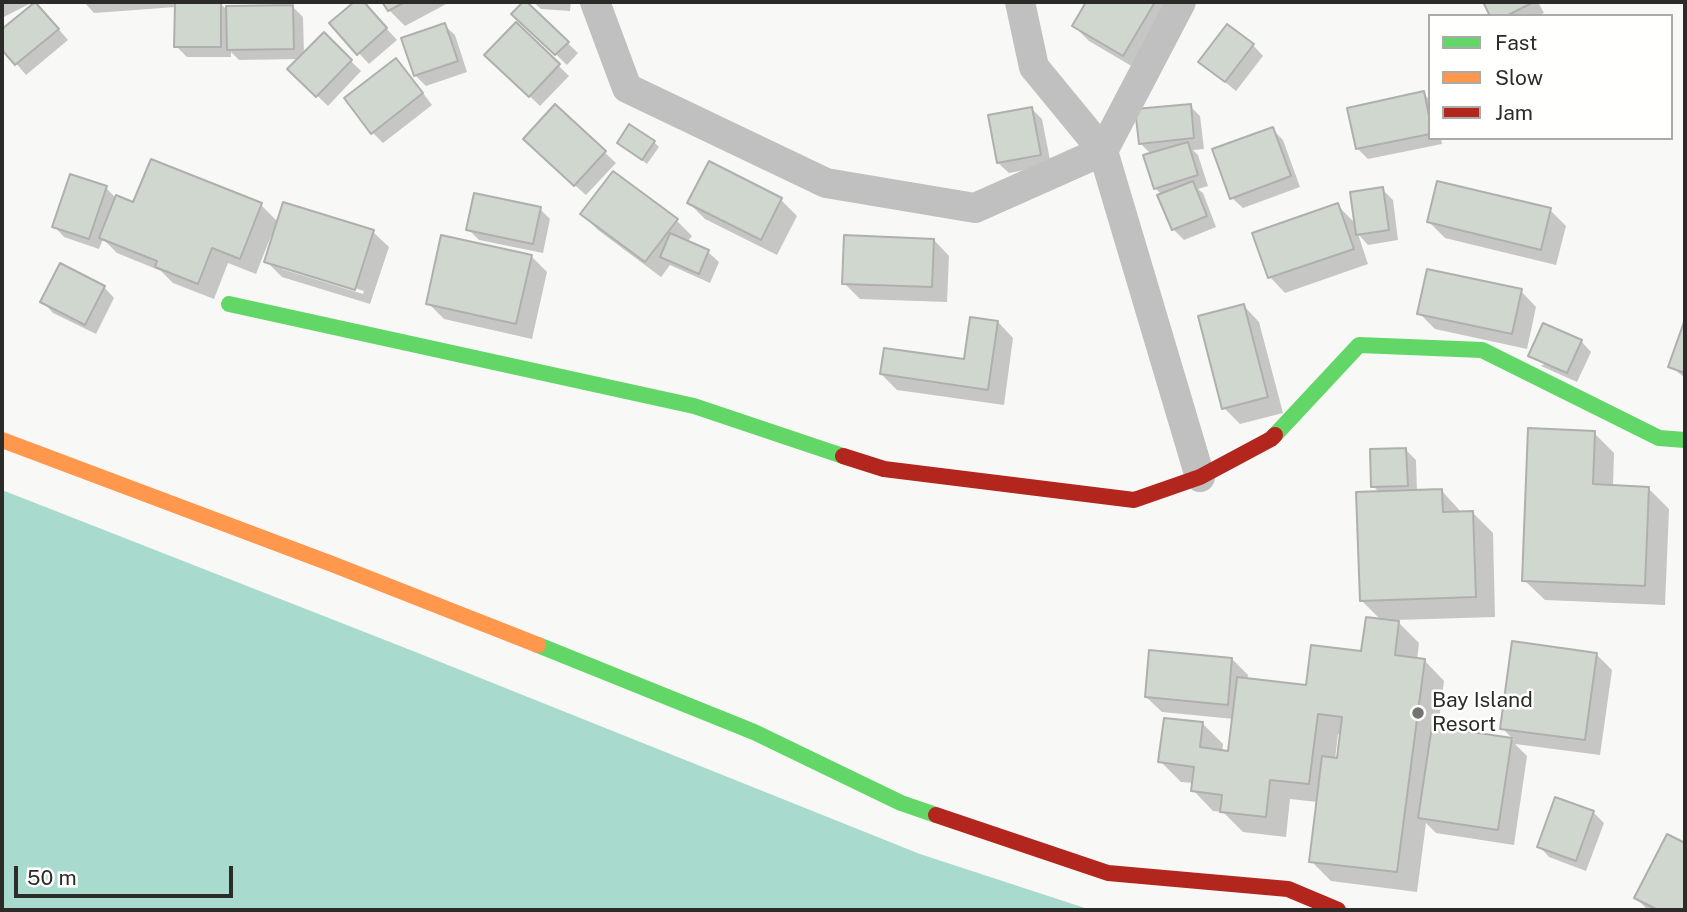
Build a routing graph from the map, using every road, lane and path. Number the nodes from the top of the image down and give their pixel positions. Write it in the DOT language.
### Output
graph roads {
  1 [pos="595,2"];
  2 [pos="1020,2"];
  3 [pos="1181,2"];
  4 [pos="1103,150"];
  5 [pos="229,304"];
  6 [pos="2,440"];
  7 [pos="1685,440"];
  8 [pos="1200,477"];
  9 [pos="1338,910"];
  1 -- 4 [label="street"];
  2 -- 4 [label="street"];
  3 -- 4 [label="street"];
  4 -- 8 [label="street"];
  5 -- 8 [label="street"];
  6 -- 9 [label="street"];
  7 -- 8 [label="street"];
}
